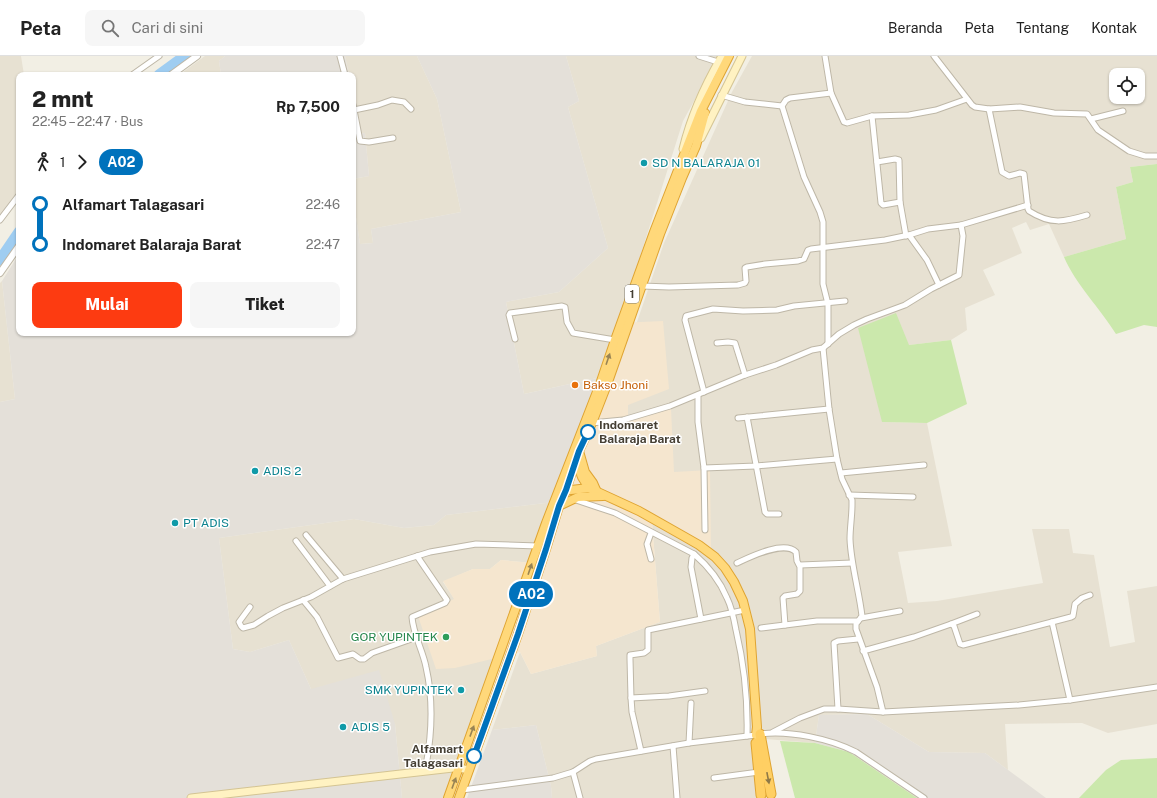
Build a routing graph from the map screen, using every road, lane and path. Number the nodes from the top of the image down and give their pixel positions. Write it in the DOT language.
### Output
graph roads {
  1 [pos="159,56"];
  2 [pos="197,56"];
  3 [pos="340,56"];
  4 [pos="699,56"];
  5 [pos="729,56"];
  6 [pos="735,56"];
  7 [pos="742,56"];
  8 [pos="825,56"];
  9 [pos="934,56"];
  10 [pos="720,59"];
  11 [pos="136,72"];
  12 [pos="175,72"];
  13 [pos="344,72"];
  14 [pos="831,92"];
  15 [pos="721,94"];
  16 [pos="967,99"];
  17 [pos="782,106"];
  18 [pos="356,107"];
  19 [pos="411,109"];
  20 [pos="989,109"];
  21 [pos="1123,111"];
  22 [pos="703,112"];
  23 [pos="872,116"];
  24 [pos="356,118"];
  25 [pos="1091,119"];
  26 [pos="393,138"];
  27 [pos="1157,156"];
  28 [pos="877,162"];
  29 [pos="682,168"];
  30 [pos="16,199"];
  31 [pos="900,202"];
  32 [pos="1028,205"];
  33 [pos="1087,215"];
  34 [pos="0,220"];
  35 [pos="961,225"];
  36 [pos="908,236"];
  37 [pos="824,248"];
  38 [pos="16,250"];
  39 [pos="0,273"];
  40 [pos="939,285"];
  41 [pos="642,286"];
  42 [pos="845,301"];
  43 [pos="828,304"];
  44 [pos="630,310"];
  45 [pos="515,339"];
  46 [pos="618,341"];
  47 [pos="716,343"];
  48 [pos="828,344"];
  49 [pos="823,348"];
  50 [pos="745,375"];
  51 [pos="704,392"];
  52 [pos="698,395"];
  53 [pos="828,409"];
  54 [pos="747,417"];
  55 [pos="738,418"];
  56 [pos="588,422"];
  57 [pos="576,451"];
  58 [pos="837,459"];
  59 [pos="576,461"];
  60 [pos="924,465"];
  61 [pos="756,466"];
  62 [pos="704,468"];
  63 [pos="841,473"];
  64 [pos="589,488"];
  65 [pos="566,490"];
  66 [pos="597,492"];
  67 [pos="558,493"];
  68 [pos="849,495"];
  69 [pos="608,497"];
  70 [pos="913,497"];
  71 [pos="573,499"];
  72 [pos="559,506"];
  73 [pos="779,514"];
  74 [pos="705,530"];
  75 [pos="651,533"];
  76 [pos="306,535"];
  77 [pos="296,541"];
  78 [pos="538,546"];
  79 [pos="694,554"];
  80 [pos="417,556"];
  81 [pos="651,559"];
  82 [pos="852,562"];
  83 [pos="737,563"];
  84 [pos="800,565"];
  85 [pos="343,579"];
  86 [pos="525,582"];
  87 [pos="330,586"];
  88 [pos="534,586"];
  89 [pos="1090,595"];
  90 [pos="303,600"];
  91 [pos="250,607"];
  92 [pos="745,610"];
  93 [pos="900,611"];
  94 [pos="732,613"];
  95 [pos="977,614"];
  96 [pos="701,619"];
  97 [pos="860,619"];
  98 [pos="1052,622"];
  99 [pos="951,624"];
  100 [pos="785,625"];
  101 [pos="762,628"];
  102 [pos="417,637"];
  103 [pos="858,638"];
  104 [pos="864,651"];
  105 [pos="1157,687"];
  106 [pos="705,691"];
  107 [pos="631,698"];
  108 [pos="1070,700"];
  109 [pos="691,703"];
  110 [pos="838,709"];
  111 [pos="883,712"];
  112 [pos="773,732"];
  113 [pos="755,733"];
  114 [pos="689,743"];
  115 [pos="673,746"];
  116 [pos="642,751"];
  117 [pos="459,768"];
  118 [pos="469,770"];
  119 [pos="425,771"];
  120 [pos="573,772"];
  121 [pos="759,772"];
  122 [pos="714,778"];
  123 [pos="460,794"];
  124 [pos="771,794"];
  125 [pos="761,795"];
  126 [pos="191,798"];
  127 [pos="448,798"];
  128 [pos="580,798"];
  129 [pos="676,798"];
  130 [pos="924,798"];
  1 -- 11 [label="street"];
  2 -- 12 [label="street"];
  3 -- 13 [label="street"];
  4 -- 10 [label="street"];
  5 -- 22 [label="highway, 1"];
  6 -- 22 [label="highway, 1"];
  7 -- 15 [label="main road"];
  8 -- 14 [label="street"];
  9 -- 16 [label="street"];
  10 -- 29 [label="main road"];
  14 -- 17 [label="street"];
  14 -- 23 [label="street"];
  15 -- 17 [label="street"];
  15 -- 29 [label="main road"];
  16 -- 20 [label="street"];
  16 -- 23 [label="street"];
  17 -- 37 [label="street"];
  18 -- 19 [label="street"];
  20 -- 25 [label="street"];
  20 -- 32 [label="street"];
  21 -- 25 [label="street"];
  22 -- 29 [label="highway, 1"];
  23 -- 28 [label="street"];
  24 -- 26 [label="street"];
  25 -- 27 [label="street"];
  28 -- 31 [label="street"];
  28 -- 31 [label="street"];
  29 -- 41 [label="highway, 1"];
  29 -- 44 [label="highway, 1"];
  30 -- 34 [label="street"];
  31 -- 36 [label="street"];
  32 -- 33 [label="street"];
  32 -- 35 [label="street"];
  35 -- 36 [label="street"];
  35 -- 40 [label="street"];
  36 -- 37 [label="street"];
  36 -- 40 [label="street"];
  37 -- 41 [label="street"];
  37 -- 43 [label="street"];
  38 -- 39 [label="street"];
  40 -- 48 [label="street"];
  41 -- 44 [label="highway, 1"];
  42 -- 43 [label="street"];
  43 -- 48 [label="street"];
  43 -- 51 [label="street"];
  44 -- 46 [label="highway, 1"];
  45 -- 46 [label="street"];
  46 -- 56 [label="highway, 1"];
  47 -- 50 [label="street"];
  48 -- 49 [label="street"];
  49 -- 50 [label="street"];
  49 -- 53 [label="street"];
  50 -- 51 [label="street"];
  51 -- 52 [label="street"];
  52 -- 56 [label="street"];
  52 -- 62 [label="street"];
  53 -- 54 [label="street"];
  53 -- 58 [label="street"];
  54 -- 55 [label="street"];
  54 -- 61 [label="street"];
  56 -- 57 [label="highway, 1"];
  57 -- 59 [label="highway, 1"];
  57 -- 66 [label="highway"];
  57 -- 67 [label="highway, 1"];
  58 -- 61 [label="street"];
  58 -- 63 [label="street"];
  59 -- 64 [label="highway"];
  59 -- 65 [label="highway, 1"];
  60 -- 63 [label="street"];
  61 -- 62 [label="street"];
  61 -- 73 [label="street"];
  62 -- 74 [label="street"];
  63 -- 68 [label="street"];
  64 -- 65 [label="highway"];
  64 -- 66 [label="highway"];
  65 -- 67 [label="highway"];
  65 -- 72 [label="highway, 1"];
  66 -- 69 [label="highway"];
  67 -- 78 [label="highway, 1"];
  68 -- 70 [label="street"];
  68 -- 82 [label="street"];
  69 -- 71 [label="highway"];
  69 -- 92 [label="highway"];
  71 -- 72 [label="highway"];
  71 -- 75 [label="street"];
  72 -- 88 [label="highway, 1"];
  75 -- 79 [label="street"];
  75 -- 81 [label="street"];
  76 -- 85 [label="street"];
  77 -- 87 [label="street"];
  78 -- 80 [label="street"];
  86 -- 78 [label="highway, 1, one-way"];
  79 -- 94 [label="street"];
  79 -- 96 [label="street"];
  80 -- 85 [label="street"];
  80 -- 102 [label="street"];
  82 -- 84 [label="street"];
  82 -- 97 [label="street"];
  83 -- 84 [label="street"];
  84 -- 100 [label="street"];
  85 -- 87 [label="street"];
  86 -- 88 [label="highway"];
  117 -- 86 [label="highway, 1, one-way"];
  87 -- 90 [label="street"];
  88 -- 118 [label="highway, 1"];
  89 -- 98 [label="street"];
  90 -- 91 [label="street"];
  90 -- 102 [label="street"];
  92 -- 94 [label="street"];
  92 -- 113 [label="highway"];
  93 -- 97 [label="street"];
  94 -- 96 [label="street"];
  94 -- 113 [label="street"];
  95 -- 99 [label="street"];
  96 -- 107 [label="street"];
  97 -- 100 [label="street"];
  97 -- 103 [label="street"];
  98 -- 99 [label="street"];
  98 -- 108 [label="street"];
  99 -- 104 [label="street"];
  100 -- 101 [label="street"];
  102 -- 119 [label="street"];
  103 -- 104 [label="street"];
  103 -- 110 [label="street"];
  104 -- 111 [label="street"];
  105 -- 108 [label="street"];
  106 -- 107 [label="street"];
  107 -- 116 [label="street"];
  108 -- 111 [label="street"];
  109 -- 114 [label="street"];
  110 -- 111 [label="street"];
  110 -- 112 [label="street"];
  112 -- 113 [label="street"];
  112 -- 130 [label="street"];
  113 -- 114 [label="street"];
  113 -- 121 [label="highway"];
  113 -- 124 [label="highway, one-way"];
  114 -- 115 [label="street"];
  115 -- 116 [label="street"];
  115 -- 129 [label="street"];
  116 -- 120 [label="street"];
  117 -- 118 [label="main road"];
  117 -- 119 [label="main road"];
  127 -- 117 [label="highway, 1, one-way"];
  118 -- 123 [label="highway, 1"];
  119 -- 126 [label="main road"];
  120 -- 123 [label="street"];
  120 -- 128 [label="street"];
  121 -- 122 [label="street"];
  121 -- 125 [label="highway"];
}
